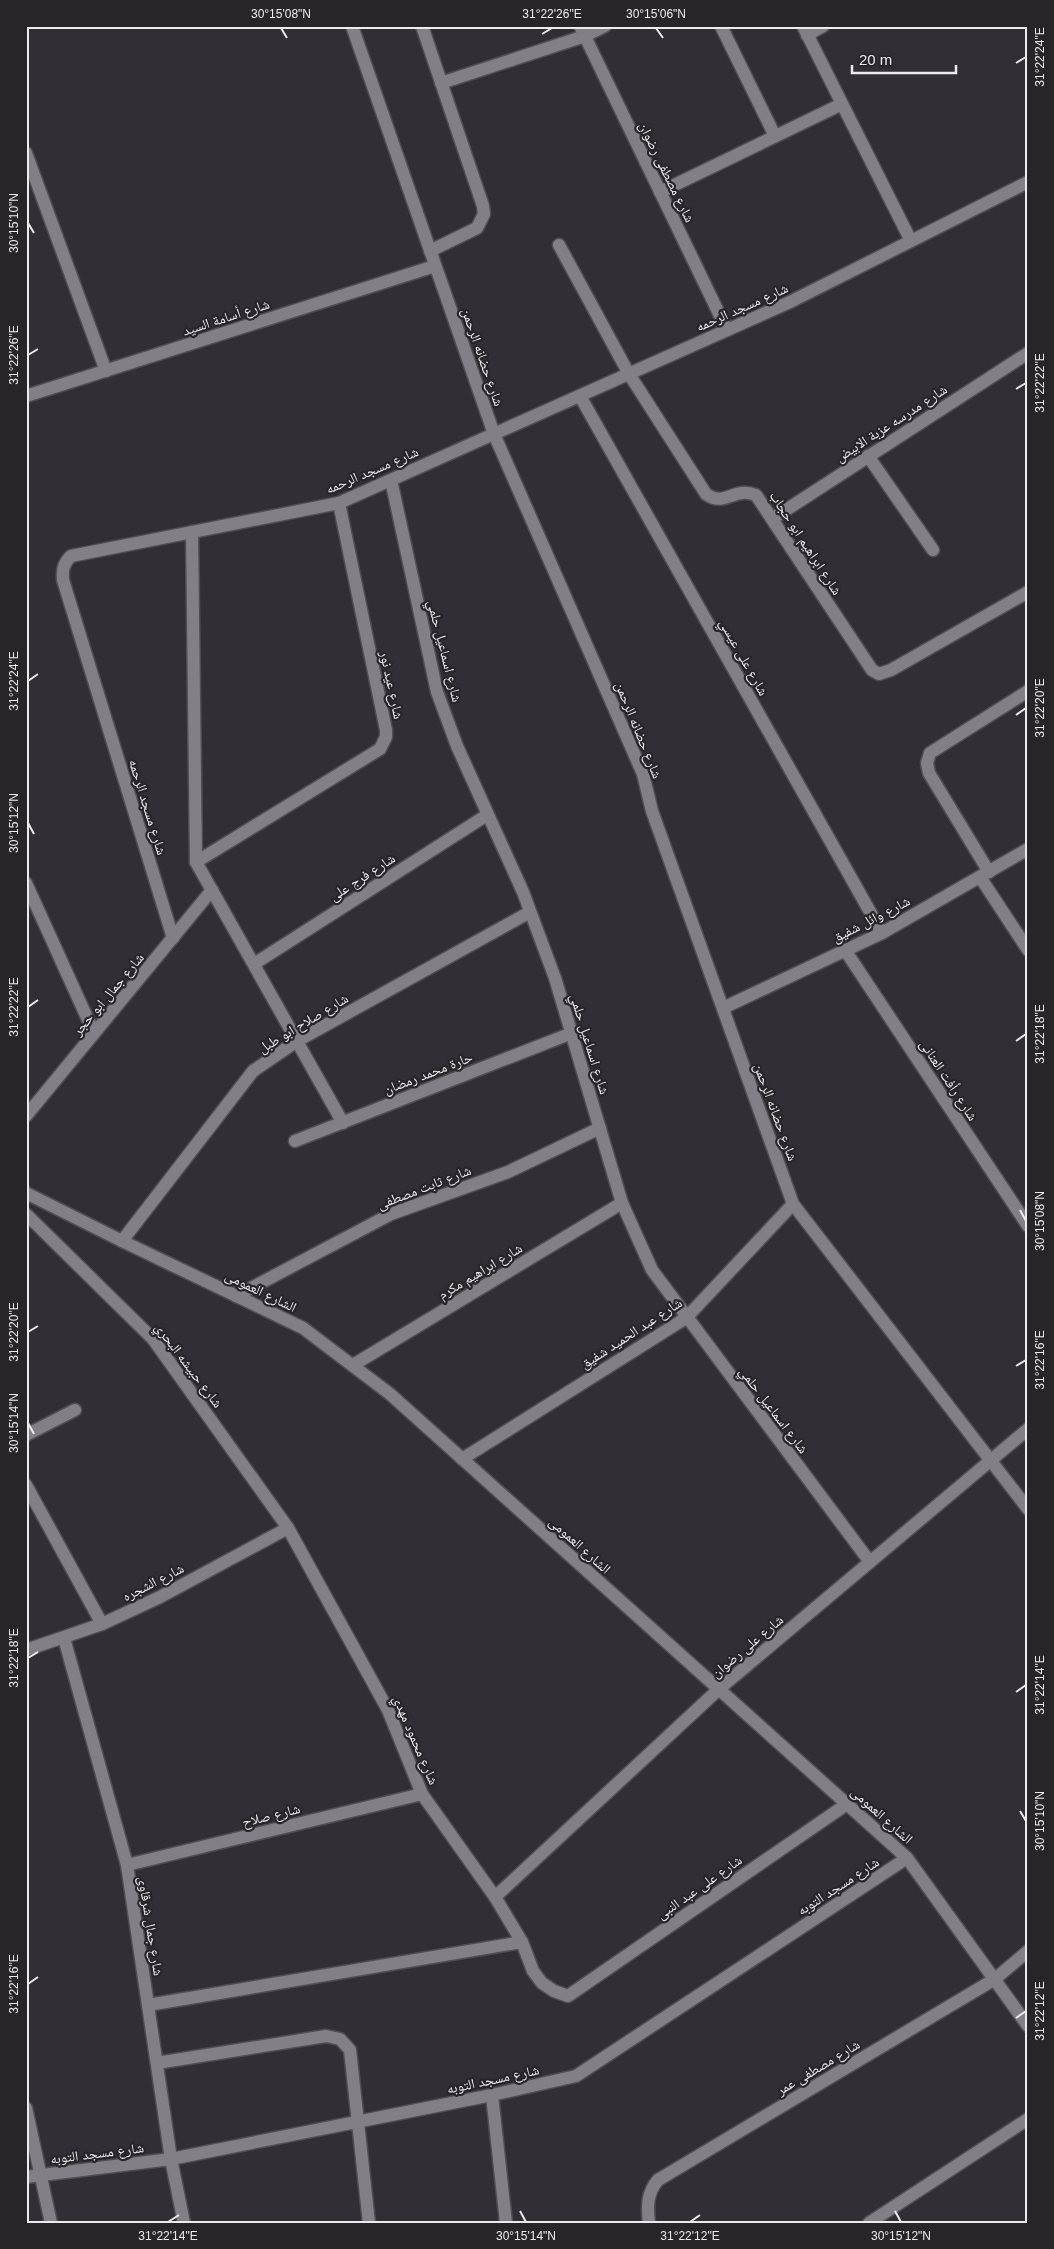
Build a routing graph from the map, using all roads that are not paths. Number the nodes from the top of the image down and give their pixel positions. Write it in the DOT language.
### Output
graph roads {
  1 [pos="352,26"];
  2 [pos="422,26"];
  3 [pos="605,26"];
  4 [pos="721,26"];
  5 [pos="824,26"];
  6 [pos="582,31"];
  7 [pos="805,31"];
  8 [pos="441,83"];
  9 [pos="842,104"];
  10 [pos="775,136"];
  11 [pos="26,154"];
  12 [pos="1028,182"];
  13 [pos="660,192"];
  14 [pos="910,241"];
  15 [pos="559,245"];
  16 [pos="430,250"];
  17 [pos="436,266"];
  18 [pos="727,330"];
  19 [pos="1028,352"];
  20 [pos="106,370"];
  21 [pos="629,374"];
  22 [pos="26,396"];
  23 [pos="580,396"];
  24 [pos="494,434"];
  25 [pos="868,456"];
  26 [pos="391,480"];
  27 [pos="338,503"];
  28 [pos="772,519"];
  29 [pos="192,532"];
  30 [pos="933,550"];
  31 [pos="1028,592"];
  32 [pos="1028,691"];
  33 [pos="487,815"];
  34 [pos="1028,848"];
  35 [pos="196,862"];
  36 [pos="985,874"];
  37 [pos="26,883"];
  38 [pos="212,890"];
  39 [pos="530,912"];
  40 [pos="882,933"];
  41 [pos="173,938"];
  42 [pos="845,950"];
  43 [pos="1028,950"];
  44 [pos="254,964"];
  45 [pos="723,1008"];
  46 [pos="94,1033"];
  47 [pos="572,1034"];
  48 [pos="297,1041"];
  49 [pos="26,1116"];
  50 [pos="343,1123"];
  51 [pos="600,1128"];
  52 [pos="295,1142"];
  53 [pos="26,1193"];
  54 [pos="43,1201"];
  55 [pos="622,1203"];
  56 [pos="793,1204"];
  57 [pos="26,1215"];
  58 [pos="1028,1226"];
  59 [pos="122,1242"];
  60 [pos="236,1296"];
  61 [pos="686,1318"];
  62 [pos="353,1365"];
  63 [pos="75,1410"];
  64 [pos="1028,1429"];
  65 [pos="26,1435"];
  66 [pos="462,1459"];
  67 [pos="990,1460"];
  68 [pos="26,1485"];
  69 [pos="1028,1509"];
  70 [pos="288,1528"];
  71 [pos="870,1562"];
  72 [pos="102,1624"];
  73 [pos="64,1638"];
  74 [pos="26,1650"];
  75 [pos="719,1689"];
  76 [pos="422,1794"];
  77 [pos="847,1804"];
  78 [pos="907,1858"];
  79 [pos="126,1865"];
  80 [pos="495,1897"];
  81 [pos="522,1942"];
  82 [pos="1028,1951"];
  83 [pos="995,1979"];
  84 [pos="568,1996"];
  85 [pos="148,2005"];
  86 [pos="1028,2026"];
  87 [pos="157,2063"];
  88 [pos="492,2095"];
  89 [pos="26,2108"];
  90 [pos="1028,2119"];
  91 [pos="358,2122"];
  92 [pos="171,2159"];
  93 [pos="42,2175"];
  94 [pos="26,2177"];
  95 [pos="51,2223"];
  96 [pos="184,2223"];
  97 [pos="369,2223"];
  98 [pos="506,2223"];
  99 [pos="649,2223"];
  100 [pos="870,2223"];
  1 -- 16 [label="street, شارع حضانه الرحمن"];
  2 -- 8 [label="street"];
  3 -- 6 [label="street"];
  4 -- 10 [label="street"];
  5 -- 7 [label="street"];
  6 -- 8 [label="street"];
  6 -- 13 [label="street, شارع مصطفى رضوان"];
  7 -- 9 [label="street"];
  8 -- 16 [label="street"];
  9 -- 10 [label="street"];
  9 -- 14 [label="street"];
  10 -- 13 [label="street"];
  11 -- 20 [label="street"];
  12 -- 14 [label="street, شارع مسجد الرحمه"];
  13 -- 18 [label="street, شارع مصطفى رضوان"];
  14 -- 18 [label="street, شارع مسجد الرحمه"];
  15 -- 21 [label="street, شارع ابراهيم ابو حجاب"];
  16 -- 17 [label="street, شارع حضانه الرحمن"];
  17 -- 20 [label="street, شارع أسامة السيد"];
  17 -- 24 [label="street, شارع حضانه الرحمن"];
  18 -- 21 [label="street, شارع مسجد الرحمه"];
  19 -- 25 [label="street, شارع مدرسه عزبة الابيض"];
  20 -- 22 [label="street, شارع أسامة السيد"];
  21 -- 23 [label="street, شارع مسجد الرحمه"];
  21 -- 28 [label="street, شارع ابراهيم ابو حجاب"];
  23 -- 24 [label="street, شارع مسجد الرحمه"];
  23 -- 40 [label="street, شارع على عيسي"];
  24 -- 26 [label="street, شارع مسجد الرحمه"];
  24 -- 45 [label="street, شارع حضانه الرحمن"];
  25 -- 28 [label="street, شارع مدرسه عزبة الابيض"];
  25 -- 30 [label="street"];
  26 -- 27 [label="street, شارع مسجد الرحمه"];
  26 -- 33 [label="street, شارع اسماعيل حلمي"];
  27 -- 29 [label="street, شارع مسجد الرحمه"];
  27 -- 35 [label="street, شارع عيد نور"];
  28 -- 31 [label="street, شارع ابراهيم ابو حجاب"];
  29 -- 35 [label="street"];
  29 -- 41 [label="street, شارع مسجد الرحمه"];
  32 -- 36 [label="street"];
  33 -- 39 [label="street, شارع اسماعيل حلمي"];
  33 -- 44 [label="street, شارع فرج على"];
  34 -- 36 [label="street, شارع وائل شفيق"];
  35 -- 38 [label="street"];
  36 -- 40 [label="street, شارع وائل شفيق"];
  36 -- 43 [label="street"];
  37 -- 46 [label="street"];
  38 -- 41 [label="street, شارع جمال ابو حجر"];
  38 -- 44 [label="street"];
  39 -- 47 [label="street, شارع اسماعيل حلمي"];
  39 -- 48 [label="street, شارع صلاح ابو طبل"];
  40 -- 42 [label="street, شارع وائل شفيق"];
  41 -- 46 [label="street, شارع جمال ابو حجر"];
  42 -- 45 [label="street, شارع وائل شفيق"];
  42 -- 58 [label="street, شارع رأفت العنانى"];
  44 -- 48 [label="street"];
  45 -- 56 [label="street, شارع حضانه الرحمن"];
  46 -- 49 [label="street, شارع جمال ابو حجر"];
  47 -- 50 [label="street, حارة محمد رمضان"];
  47 -- 51 [label="street, شارع اسماعيل حلمي"];
  48 -- 50 [label="street"];
  48 -- 59 [label="street, شارع صلاح ابو طبل"];
  50 -- 52 [label="street, حارة محمد رمضان"];
  51 -- 55 [label="street, شارع اسماعيل حلمي"];
  51 -- 60 [label="street, شارع ثابت مصطفى"];
  53 -- 54 [label="street, الشارع العمومى"];
  54 -- 57 [label="street"];
  54 -- 59 [label="street, الشارع العمومى"];
  55 -- 61 [label="street, شارع اسماعيل حلمي"];
  55 -- 62 [label="street, شارع ابراهيم مكرم"];
  56 -- 61 [label="street, شارع عبد الحميد شفيق"];
  56 -- 67 [label="street, شارع حضانه الرحمن"];
  57 -- 70 [label="street, شارع حبيشه البحري"];
  59 -- 60 [label="street, الشارع العمومى"];
  60 -- 62 [label="street, الشارع العمومى"];
  61 -- 66 [label="street, شارع عبد الحميد شفيق"];
  61 -- 71 [label="street, شارع اسماعيل حلمي"];
  62 -- 66 [label="street, الشارع العمومى"];
  63 -- 65 [label="street"];
  64 -- 67 [label="street, شارع على رضوان"];
  66 -- 75 [label="street, الشارع العمومى"];
  67 -- 69 [label="street, شارع حضانه الرحمن"];
  67 -- 71 [label="street, شارع على رضوان"];
  68 -- 72 [label="street"];
  70 -- 72 [label="street, شارع الشجره"];
  70 -- 76 [label="street, شارع محمود مهدي"];
  71 -- 75 [label="street, شارع على رضوان"];
  72 -- 73 [label="street, شارع الشجره"];
  73 -- 74 [label="street, شارع الشجره"];
  73 -- 79 [label="street, شارع جمال شرقاوى"];
  75 -- 77 [label="street, الشارع العمومى"];
  75 -- 80 [label="street, شارع على رضوان"];
  76 -- 79 [label="street, شارع صلاح"];
  76 -- 80 [label="street, شارع محمود مهدي"];
  77 -- 78 [label="street, الشارع العمومى"];
  77 -- 84 [label="street, شارع على عبد النبى"];
  78 -- 83 [label="street, الشارع العمومى"];
  78 -- 88 [label="street, شارع مسجد التوبه"];
  79 -- 85 [label="street, شارع جمال شرقاوى"];
  80 -- 81 [label="street, شارع محمود مهدي"];
  81 -- 84 [label="street, شارع محمود مهدي"];
  81 -- 85 [label="street"];
  82 -- 83 [label="street, شارع مصطفى عمر"];
  83 -- 86 [label="street, الشارع العمومى"];
  83 -- 99 [label="street, شارع مصطفى عمر"];
  85 -- 87 [label="street, شارع جمال شرقاوى"];
  87 -- 91 [label="street"];
  87 -- 92 [label="street, شارع جمال شرقاوى"];
  88 -- 91 [label="street, شارع مسجد التوبه"];
  88 -- 98 [label="street"];
  89 -- 93 [label="street"];
  90 -- 100 [label="street"];
  91 -- 92 [label="street, شارع مسجد التوبه"];
  91 -- 97 [label="street"];
  92 -- 93 [label="street, شارع مسجد التوبه"];
  92 -- 96 [label="street, شارع جمال شرقاوى"];
  93 -- 94 [label="street, شارع مسجد التوبه"];
  93 -- 95 [label="street"];
}
